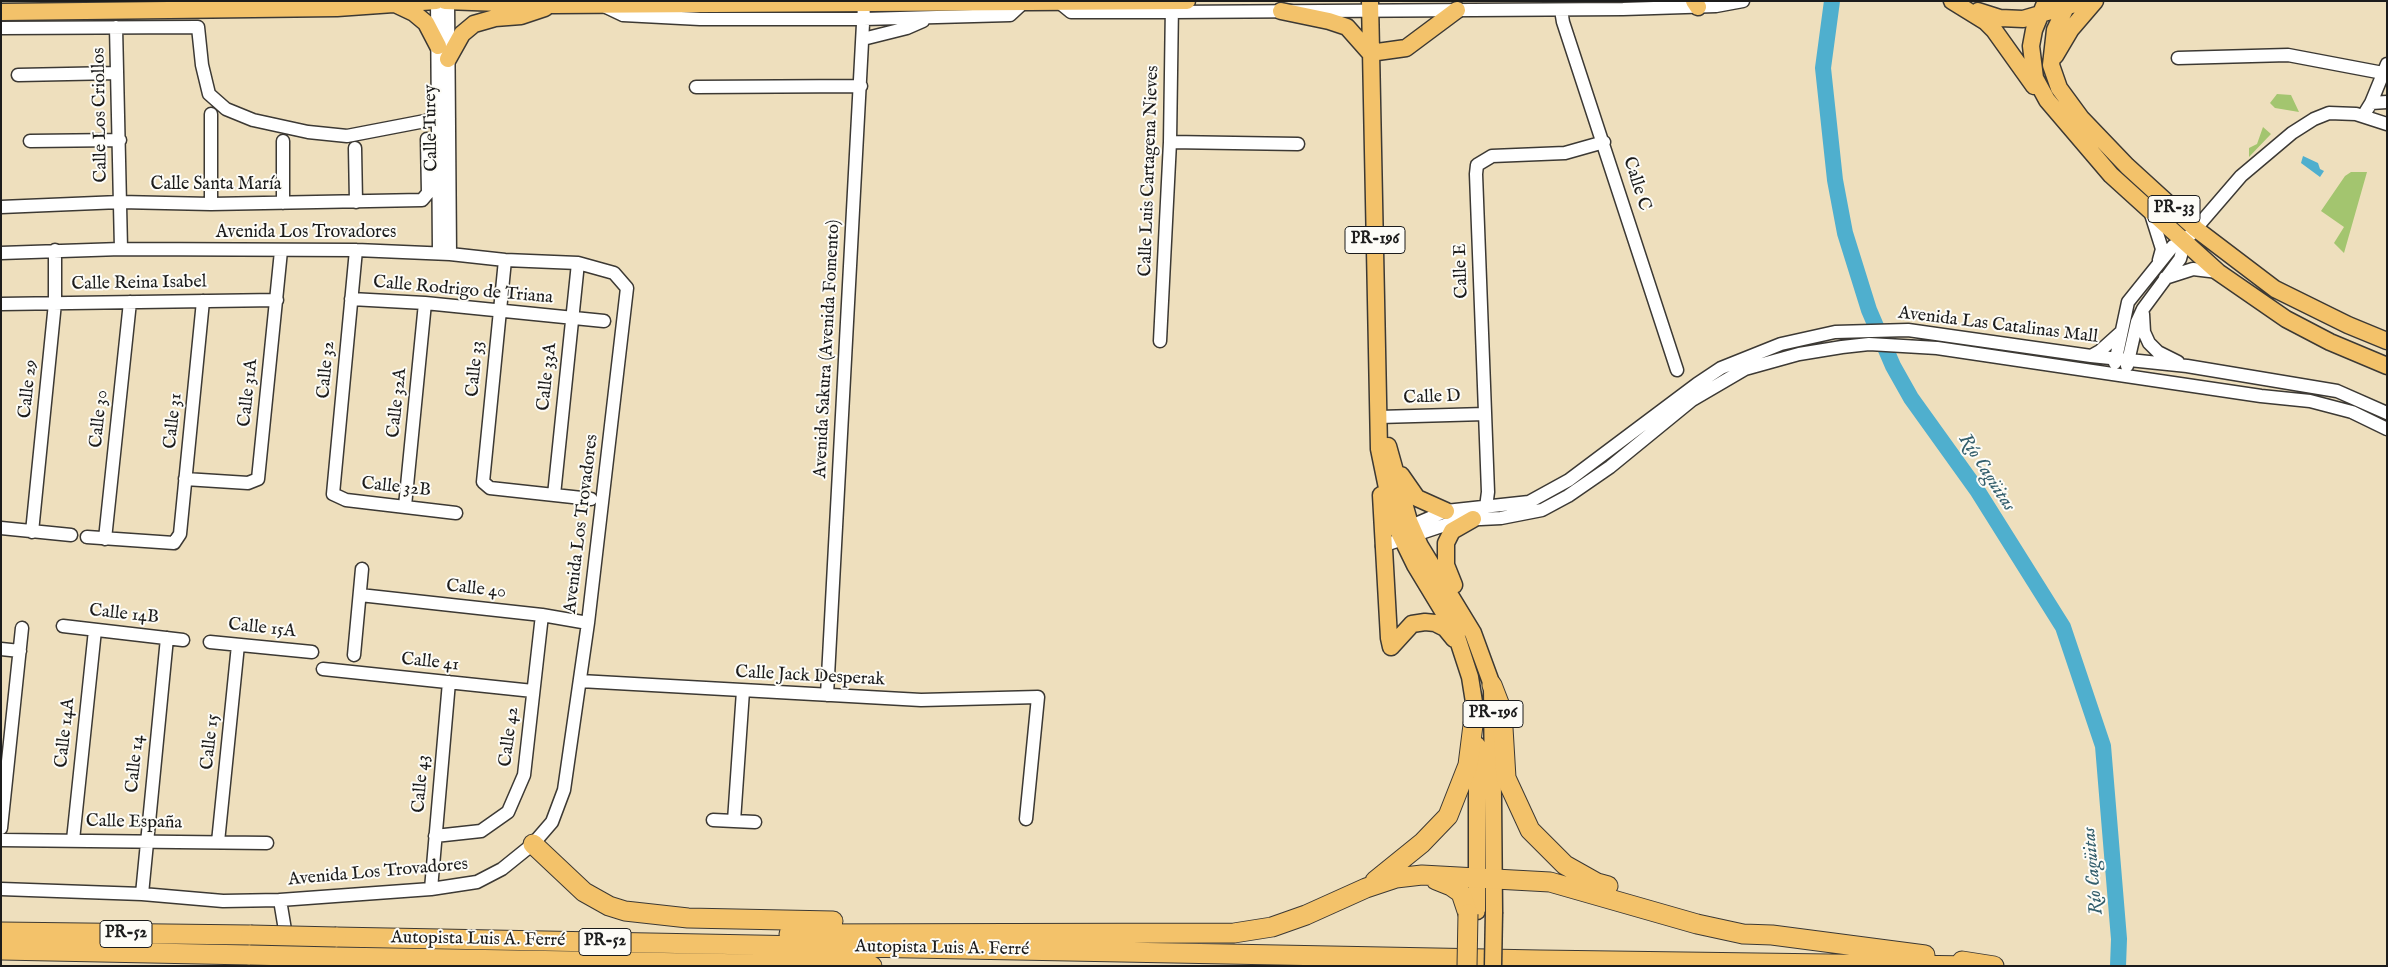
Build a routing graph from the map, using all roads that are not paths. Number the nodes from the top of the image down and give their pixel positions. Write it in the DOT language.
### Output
graph roads {
  1 [pos="116,1"];
  2 [pos="436,1"];
  3 [pos="446,1"];
  4 [pos="1187,1"];
  5 [pos="1743,1"];
  6 [pos="1952,1"];
  7 [pos="2085,1"];
  8 [pos="2095,1"];
  9 [pos="395,4"];
  10 [pos="1023,4"];
  11 [pos="1696,4"];
  12 [pos="554,5"];
  13 [pos="1172,5"];
  14 [pos="2067,5"];
  15 [pos="1370,6"];
  16 [pos="864,7"];
  17 [pos="2042,8"];
  18 [pos="1457,10"];
  19 [pos="1561,10"];
  20 [pos="1280,11"];
  21 [pos="1,12"];
  22 [pos="79,12"];
  23 [pos="928,18"];
  24 [pos="116,27"];
  25 [pos="1,28"];
  26 [pos="863,39"];
  27 [pos="438,46"];
  28 [pos="1370,53"];
  29 [pos="2178,58"];
  30 [pos="448,59"];
  31 [pos="2051,65"];
  32 [pos="2385,68"];
  33 [pos="117,73"];
  34 [pos="18,75"];
  35 [pos="860,86"];
  36 [pos="696,87"];
  37 [pos="2047,100"];
  38 [pos="2387,102"];
  39 [pos="2371,103"];
  40 [pos="211,114"];
  41 [pos="2363,116"];
  42 [pos="443,120"];
  43 [pos="2387,124"];
  44 [pos="427,139"];
  45 [pos="120,140"];
  46 [pos="30,141"];
  47 [pos="283,141"];
  48 [pos="1170,142"];
  49 [pos="1604,142"];
  50 [pos="1298,144"];
  51 [pos="355,148"];
  52 [pos="120,202"];
  53 [pos="356,202"];
  54 [pos="283,203"];
  55 [pos="211,204"];
  56 [pos="1,207"];
  57 [pos="2150,211"];
  58 [pos="2190,235"];
  59 [pos="120,249"];
  60 [pos="55,250"];
  61 [pos="356,250"];
  62 [pos="281,251"];
  63 [pos="1,253"];
  64 [pos="444,254"];
  65 [pos="505,260"];
  66 [pos="578,263"];
  67 [pos="2154,267"];
  68 [pos="2218,272"];
  69 [pos="2165,278"];
  70 [pos="351,299"];
  71 [pos="277,300"];
  72 [pos="204,301"];
  73 [pos="130,302"];
  74 [pos="55,303"];
  75 [pos="1,304"];
  76 [pos="426,304"];
  77 [pos="2143,309"];
  78 [pos="499,310"];
  79 [pos="571,317"];
  80 [pos="604,321"];
  81 [pos="2120,333"];
  82 [pos="1160,341"];
  83 [pos="2387,341"];
  84 [pos="2090,356"];
  85 [pos="2122,358"];
  86 [pos="2187,366"];
  87 [pos="2387,366"];
  88 [pos="1678,370"];
  89 [pos="2120,375"];
  90 [pos="2387,413"];
  91 [pos="1485,414"];
  92 [pos="1380,421"];
  93 [pos="2387,428"];
  94 [pos="1385,456"];
  95 [pos="185,479"];
  96 [pos="333,494"];
  97 [pos="554,495"];
  98 [pos="591,499"];
  99 [pos="405,506"];
  100 [pos="1486,507"];
  101 [pos="1446,510"];
  102 [pos="456,513"];
  103 [pos="1473,519"];
  104 [pos="1,528"];
  105 [pos="32,532"];
  106 [pos="1407,533"];
  107 [pos="71,535"];
  108 [pos="87,537"];
  109 [pos="105,539"];
  110 [pos="1382,542"];
  111 [pos="362,568"];
  112 [pos="360,594"];
  113 [pos="542,615"];
  114 [pos="588,623"];
  115 [pos="63,626"];
  116 [pos="22,628"];
  117 [pos="94,630"];
  118 [pos="1473,633"];
  119 [pos="167,638"];
  120 [pos="182,640"];
  121 [pos="210,642"];
  122 [pos="238,645"];
  123 [pos="1460,647"];
  124 [pos="1,649"];
  125 [pos="20,651"];
  126 [pos="312,652"];
  127 [pos="354,655"];
  128 [pos="323,668"];
  129 [pos="580,681"];
  130 [pos="449,682"];
  131 [pos="1492,685"];
  132 [pos="533,691"];
  133 [pos="742,691"];
  134 [pos="827,694"];
  135 [pos="1475,709"];
  136 [pos="1026,819"];
  137 [pos="713,820"];
  138 [pos="734,820"];
  139 [pos="755,822"];
  140 [pos="1,828"];
  141 [pos="435,836"];
  142 [pos="1,840"];
  143 [pos="73,840"];
  144 [pos="146,841"];
  145 [pos="218,842"];
  146 [pos="267,843"];
  147 [pos="533,844"];
  148 [pos="1428,876"];
  149 [pos="1485,879"];
  150 [pos="1366,888"];
  151 [pos="1,889"];
  152 [pos="431,889"];
  153 [pos="142,894"];
  154 [pos="280,900"];
  155 [pos="1472,912"];
  156 [pos="1,932"];
  157 [pos="1128,932"];
  158 [pos="1772,935"];
  159 [pos="648,943"];
  160 [pos="1,950"];
  161 [pos="686,965"];
  162 [pos="291,966"];
  163 [pos="872,966"];
  164 [pos="1467,966"];
  165 [pos="1475,966"];
  166 [pos="1493,966"];
  167 [pos="1974,966"];
  168 [pos="1994,966"];
  1 -- 22 [label="main road"];
  2 -- 9 [label="main road"];
  2 -- 27 [label="street, Calle Turey"];
  3 -- 12 [label="main road"];
  3 -- 30 [label="street, Calle Turey"];
  4 -- 13 [label="main road"];
  5 -- 11 [label="street"];
  6 -- 17 [label="main road"];
  6 -- 37 [label="main road"];
  7 -- 14 [label="main road"];
  8 -- 31 [label="main road"];
  9 -- 22 [label="main road"];
  9 -- 27 [label="main road"];
  10 -- 13 [label="main road"];
  10 -- 16 [label="main road"];
  10 -- 23 [label="street"];
  11 -- 19 [label="street"];
  12 -- 16 [label="main road"];
  12 -- 30 [label="main road"];
  13 -- 20 [label="street"];
  13 -- 48 [label="street, Calle Luis Cartagena Nieves"];
  14 -- 17 [label="main road"];
  14 -- 31 [label="main road, PR-33"];
  15 -- 18 [label="street"];
  15 -- 20 [label="street"];
  15 -- 28 [label="main road, PR-196"];
  16 -- 23 [label="street"];
  16 -- 26 [label="street, Avenida Sakura (Avenida Fomento)"];
  17 -- 37 [label="main road, PR-33"];
  18 -- 19 [label="street"];
  18 -- 28 [label="main road"];
  19 -- 49 [label="street, Calle C"];
  20 -- 28 [label="main road"];
  21 -- 22 [label="main road"];
  23 -- 26 [label="street"];
  24 -- 25 [label="street"];
  24 -- 33 [label="street, Calle Los Criollos"];
  24 -- 42 [label="street"];
  26 -- 35 [label="street, Avenida Sakura (Avenida Fomento)"];
  27 -- 42 [label="street, Calle Turey"];
  28 -- 92 [label="main road, PR-196"];
  29 -- 32 [label="street"];
  30 -- 42 [label="street, Calle Turey"];
  31 -- 58 [label="main road, PR-33"];
  32 -- 39 [label="street"];
  33 -- 34 [label="street"];
  33 -- 45 [label="street, Calle Los Criollos"];
  35 -- 36 [label="street"];
  35 -- 134 [label="street, Avenida Sakura (Avenida Fomento)"];
  37 -- 57 [label="main road, PR-33"];
  38 -- 39 [label="street"];
  39 -- 41 [label="street"];
  40 -- 55 [label="street"];
  41 -- 43 [label="street"];
  41 -- 58 [label="street"];
  42 -- 64 [label="street, Calle Turey"];
  44 -- 53 [label="street, Calle Santa María"];
  45 -- 46 [label="street"];
  45 -- 52 [label="street, Calle Los Criollos"];
  47 -- 54 [label="street"];
  48 -- 50 [label="street"];
  48 -- 82 [label="street, Calle Luis Cartagena Nieves"];
  49 -- 88 [label="street, Calle C"];
  49 -- 91 [label="street, Calle E"];
  51 -- 53 [label="street"];
  52 -- 55 [label="street, Calle Santa María"];
  52 -- 56 [label="street, Calle Santa María"];
  52 -- 59 [label="street, Calle Los Criollos"];
  53 -- 54 [label="street, Calle Santa María"];
  54 -- 55 [label="street, Calle Santa María"];
  57 -- 58 [label="main road, PR-33"];
  57 -- 67 [label="street"];
  58 -- 67 [label="street"];
  58 -- 68 [label="main road, PR-33"];
  58 -- 69 [label="street"];
  58 -- 83 [label="main road, PR-33"];
  59 -- 60 [label="street, Avenida Los Trovadores"];
  59 -- 62 [label="street, Avenida Los Trovadores"];
  60 -- 63 [label="street, Avenida Los Trovadores"];
  60 -- 74 [label="street, Calle 29"];
  61 -- 62 [label="street, Avenida Los Trovadores"];
  61 -- 64 [label="street, Avenida Los Trovadores"];
  61 -- 70 [label="street, Calle 32"];
  62 -- 71 [label="street"];
  64 -- 65 [label="street, Avenida Los Trovadores"];
  65 -- 66 [label="street, Avenida Los Trovadores"];
  65 -- 78 [label="street, Calle 33"];
  66 -- 79 [label="street, Calle 33A"];
  66 -- 114 [label="street, Avenida Los Trovadores"];
  67 -- 81 [label="street"];
  68 -- 69 [label="street"];
  68 -- 87 [label="main road, PR-33"];
  69 -- 77 [label="street"];
  70 -- 76 [label="street, Calle Rodrigo de Triana"];
  70 -- 96 [label="street, Calle 32"];
  71 -- 72 [label="street, Calle Reina Isabel"];
  71 -- 95 [label="street, Calle 31A"];
  72 -- 73 [label="street, Calle Reina Isabel"];
  72 -- 95 [label="street, Calle 31"];
  73 -- 74 [label="street, Calle Reina Isabel"];
  73 -- 109 [label="street, Calle 30"];
  74 -- 75 [label="street, Calle Reina Isabel"];
  74 -- 105 [label="street, Calle 29"];
  76 -- 78 [label="street, Calle Rodrigo de Triana"];
  76 -- 99 [label="street, Calle 32A"];
  77 -- 85 [label="street"];
  77 -- 86 [label="street"];
  78 -- 79 [label="street, Calle Rodrigo de Triana"];
  78 -- 97 [label="street, Calle 33"];
  79 -- 80 [label="street, Calle Rodrigo de Triana"];
  79 -- 97 [label="street, Calle 33A"];
  81 -- 84 [label="street"];
  81 -- 85 [label="street"];
  84 -- 85 [label="street, Avenida Las Catalinas Mall"];
  84 -- 100 [label="street, Avenida Las Catalinas Mall"];
  85 -- 86 [label="street, Avenida Las Catalinas Mall"];
  85 -- 89 [label="street"];
  86 -- 90 [label="street, Avenida Las Catalinas Mall"];
  89 -- 93 [label="street, Avenida Las Catalinas Mall"];
  89 -- 103 [label="street, Avenida Las Catalinas Mall"];
  91 -- 92 [label="street, Calle D"];
  91 -- 100 [label="street, Calle E"];
  92 -- 94 [label="main road, PR-196"];
  94 -- 101 [label="main road"];
  94 -- 106 [label="main road, PR-196"];
  94 -- 110 [label="main road"];
  95 -- 109 [label="street, Calle 31"];
  96 -- 99 [label="street, Calle 32B"];
  97 -- 98 [label="street"];
  99 -- 102 [label="street, Calle 32B"];
  100 -- 101 [label="street, Avenida Las Catalinas Mall"];
  101 -- 106 [label="street, Avenida Las Catalinas Mall"];
  103 -- 106 [label="street, Avenida Las Catalinas Mall"];
  103 -- 118 [label="main road"];
  104 -- 105 [label="street"];
  105 -- 107 [label="street"];
  106 -- 110 [label="street, Avenida Las Catalinas Mall"];
  106 -- 118 [label="main road, PR-196"];
  106 -- 123 [label="main road, PR-196"];
  108 -- 109 [label="street"];
  110 -- 123 [label="main road"];
  111 -- 112 [label="street"];
  112 -- 113 [label="street, Calle 40"];
  112 -- 127 [label="street"];
  113 -- 114 [label="street, Calle 40"];
  113 -- 132 [label="street, Calle 42"];
  114 -- 129 [label="street, Avenida Los Trovadores"];
  115 -- 117 [label="street, Calle 14B"];
  116 -- 125 [label="street"];
  117 -- 119 [label="street, Calle 14B"];
  117 -- 143 [label="street, Calle 14A"];
  118 -- 131 [label="main road, PR-196"];
  119 -- 120 [label="street, Calle 14B"];
  119 -- 144 [label="street, Calle 14"];
  121 -- 122 [label="street, Calle 15A"];
  122 -- 126 [label="street, Calle 15A"];
  122 -- 145 [label="street, Calle 15"];
  123 -- 135 [label="main road, PR-196"];
  124 -- 125 [label="street"];
  125 -- 140 [label="street"];
  128 -- 130 [label="street, Calle 41"];
  129 -- 133 [label="street, Calle Jack Desperak"];
  129 -- 147 [label="street, Avenida Los Trovadores"];
  130 -- 132 [label="street, Calle 41"];
  130 -- 141 [label="street, Calle 43"];
  131 -- 149 [label="main road, PR-196"];
  131 -- 158 [label="highway"];
  132 -- 141 [label="street, Calle 42"];
  133 -- 134 [label="street, Calle Jack Desperak"];
  133 -- 138 [label="street"];
  134 -- 136 [label="street, Calle Jack Desperak"];
  135 -- 149 [label="main road, PR-196"];
  135 -- 150 [label="highway"];
  137 -- 138 [label="street"];
  138 -- 139 [label="street"];
  141 -- 152 [label="street, Calle 43"];
  142 -- 143 [label="street, Calle España"];
  143 -- 144 [label="street, Calle España"];
  144 -- 145 [label="street, Calle España"];
  144 -- 153 [label="street, Calle 14"];
  145 -- 146 [label="street, Calle España"];
  147 -- 152 [label="street, Avenida Los Trovadores"];
  147 -- 157 [label="highway"];
  148 -- 149 [label="highway"];
  148 -- 150 [label="highway"];
  148 -- 155 [label="highway"];
  149 -- 155 [label="main road, PR-196"];
  149 -- 158 [label="highway"];
  149 -- 166 [label="main road, PR-196, bridge"];
  150 -- 157 [label="highway"];
  151 -- 153 [label="street, Avenida Los Trovadores"];
  152 -- 154 [label="street, Avenida Los Trovadores"];
  153 -- 154 [label="street, Avenida Los Trovadores"];
  154 -- 162 [label="street"];
  155 -- 164 [label="highway, bridge"];
  155 -- 165 [label="main road, PR-196"];
  156 -- 159 [label="highway, Autopista Luis A. Ferré / PR-52, bridge"];
  157 -- 159 [label="highway"];
  158 -- 168 [label="highway"];
  159 -- 167 [label="highway, Autopista Luis A. Ferré / PR-52"];
  160 -- 161 [label="highway, Autopista Luis A. Ferré / PR-52, bridge"];
  161 -- 163 [label="highway, Autopista Luis A. Ferré / PR-52"];
}
